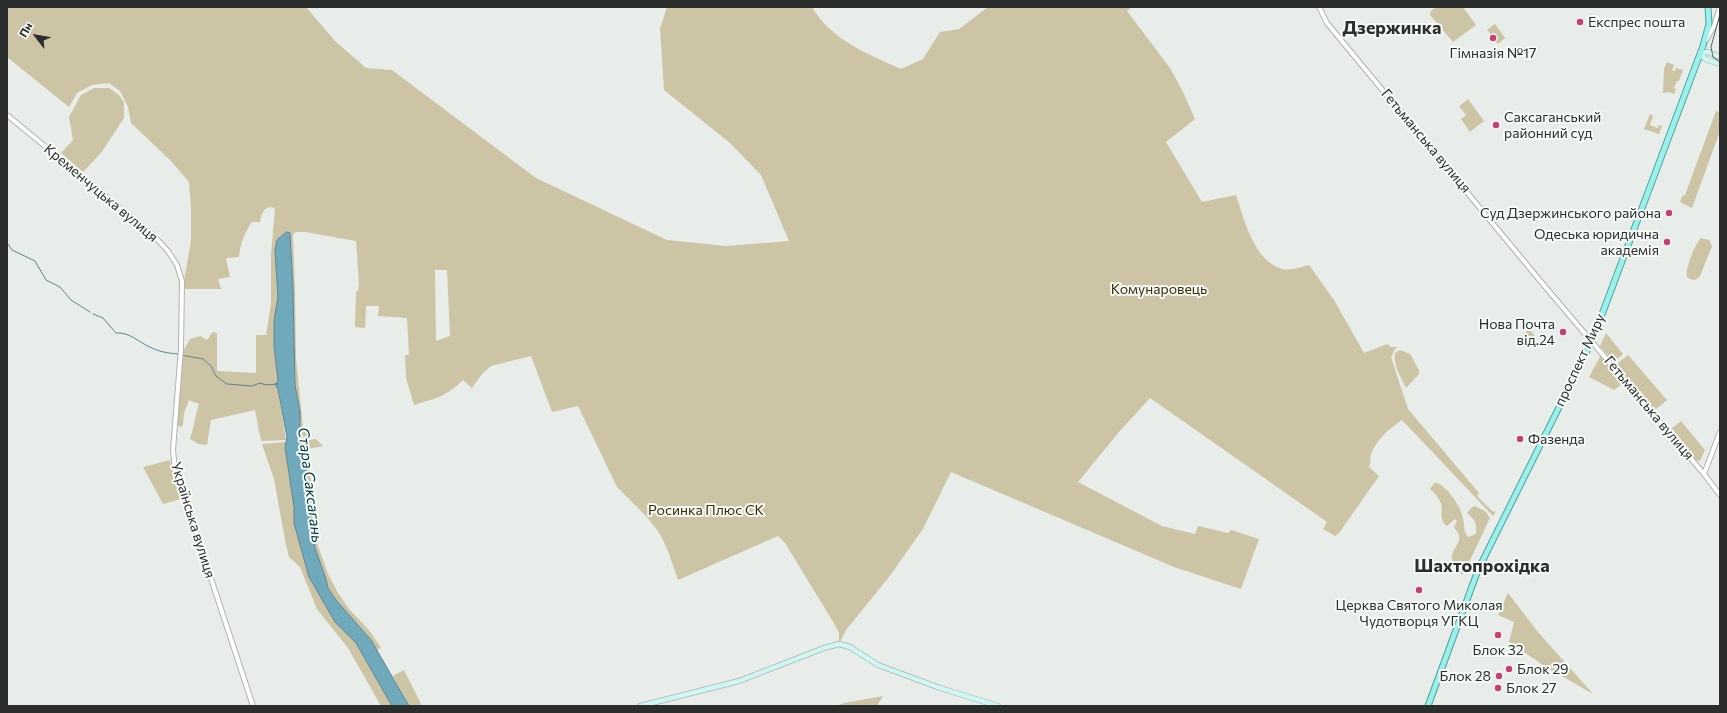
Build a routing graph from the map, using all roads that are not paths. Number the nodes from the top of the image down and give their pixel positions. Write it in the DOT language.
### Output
graph roads {
  1 [pos="1318,7"];
  2 [pos="1708,7"];
  3 [pos="1720,7"];
  4 [pos="1703,46"];
  5 [pos="1700,53"];
  6 [pos="1720,57"];
  7 [pos="1720,64"];
  8 [pos="7,115"];
  9 [pos="182,281"];
  10 [pos="1592,341"];
  11 [pos="1720,432"];
  12 [pos="1704,474"];
  13 [pos="1720,495"];
  14 [pos="253,706"];
  15 [pos="640,706"];
  16 [pos="998,706"];
  17 [pos="1428,706"];
  1 -- 10 [label="street, Гетьманська вулиця"];
  2 -- 4 [label="main road, проспект Миру"];
  3 -- 4 [label="street"];
  4 -- 5 [label="main road, проспект Миру"];
  5 -- 6 [label="main road"];
  5 -- 7 [label="main road"];
  5 -- 10 [label="main road, проспект Миру"];
  8 -- 9 [label="street, Кременчуцька вулиця"];
  9 -- 14 [label="street, Українська вулиця"];
  10 -- 12 [label="street, Гетьманська вулиця"];
  10 -- 17 [label="main road, проспект Миру"];
  11 -- 12 [label="street"];
  12 -- 13 [label="street, Гетьманська вулиця"];
  15 -- 16 [label="main road"];
}
